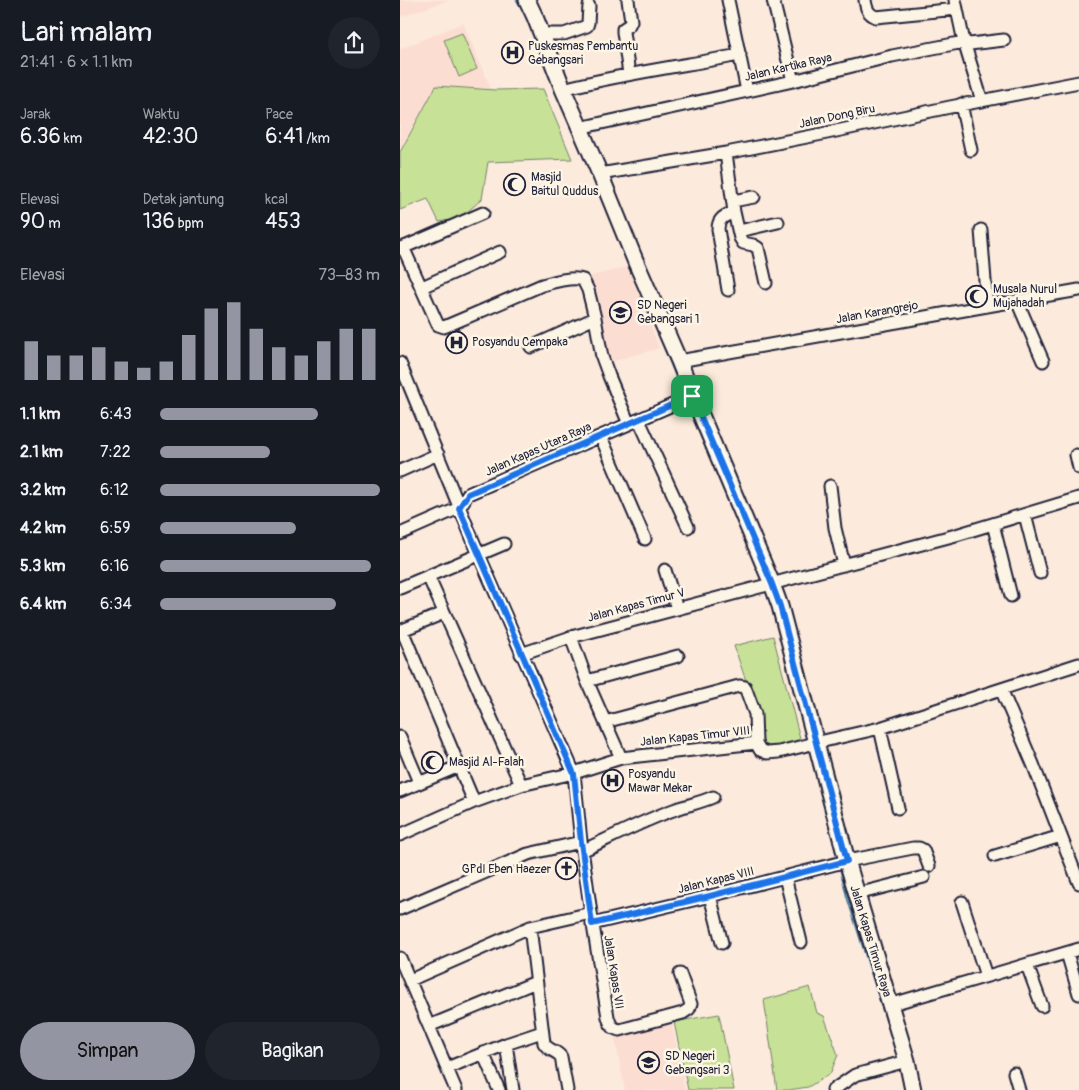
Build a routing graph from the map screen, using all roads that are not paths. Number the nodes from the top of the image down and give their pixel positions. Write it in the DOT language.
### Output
graph roads {
  1 [pos="527,0"];
  2 [pos="628,0"];
  3 [pos="728,0"];
  4 [pos="772,0"];
  5 [pos="865,0"];
  6 [pos="956,5"];
  7 [pos="589,6"];
  8 [pos="542,34"];
  9 [pos="1004,40"];
  10 [pos="964,42"];
  11 [pos="740,55"];
  12 [pos="629,74"];
  13 [pos="793,81"];
  14 [pos="1079,82"];
  15 [pos="562,89"];
  16 [pos="747,91"];
  17 [pos="982,101"];
  18 [pos="961,104"];
  19 [pos="579,128"];
  20 [pos="971,150"];
  21 [pos="726,153"];
  22 [pos="600,174"];
  23 [pos="754,197"];
  24 [pos="733,206"];
  25 [pos="483,213"];
  26 [pos="778,222"];
  27 [pos="981,230"];
  28 [pos="739,231"];
  29 [pos="402,248"];
  30 [pos="500,252"];
  31 [pos="766,283"];
  32 [pos="422,287"];
  33 [pos="728,290"];
  34 [pos="1079,290"];
  35 [pos="1017,301"];
  36 [pos="987,306"];
  37 [pos="595,318"];
  38 [pos="531,347"];
  39 [pos="679,361"];
  40 [pos="1043,361"];
  41 [pos="400,363"];
  42 [pos="688,398"];
  43 [pos="634,422"];
  44 [pos="601,436"];
  45 [pos="438,454"];
  46 [pos="1076,455"];
  47 [pos="1079,468"];
  48 [pos="400,472"];
  49 [pos="830,486"];
  50 [pos="1079,498"];
  51 [pos="459,508"];
  52 [pos="1025,515"];
  53 [pos="993,524"];
  54 [pos="688,527"];
  55 [pos="400,534"];
  56 [pos="645,539"];
  57 [pos="504,544"];
  58 [pos="479,555"];
  59 [pos="844,565"];
  60 [pos="665,570"];
  61 [pos="1040,573"];
  62 [pos="428,576"];
  63 [pos="767,585"];
  64 [pos="400,588"];
  65 [pos="1011,596"];
  66 [pos="677,609"];
  67 [pos="444,613"];
  68 [pos="401,631"];
  69 [pos="571,637"];
  70 [pos="522,654"];
  71 [pos="678,656"];
  72 [pos="1079,664"];
  73 [pos="587,681"];
  74 [pos="1001,689"];
  75 [pos="605,722"];
  76 [pos="880,728"];
  77 [pos="400,738"];
  78 [pos="756,743"];
  79 [pos="811,744"];
  80 [pos="621,758"];
  81 [pos="459,766"];
  82 [pos="574,774"];
  83 [pos="419,782"];
  84 [pos="521,785"];
  85 [pos="400,791"];
  86 [pos="713,797"];
  87 [pos="474,802"];
  88 [pos="898,808"];
  89 [pos="400,835"];
  90 [pos="1061,836"];
  91 [pos="582,846"];
  92 [pos="994,856"];
  93 [pos="842,863"];
  94 [pos="785,877"];
  95 [pos="1079,883"];
  96 [pos="857,894"];
  97 [pos="710,896"];
  98 [pos="962,902"];
  99 [pos="400,909"];
  100 [pos="591,918"];
  101 [pos="530,927"];
  102 [pos="801,942"];
  103 [pos="722,943"];
  104 [pos="1079,949"];
  105 [pos="1067,953"];
  106 [pos="400,958"];
  107 [pos="1027,965"];
  108 [pos="680,974"];
  109 [pos="986,976"];
  110 [pos="410,980"];
  111 [pos="536,982"];
  112 [pos="1079,994"];
  113 [pos="889,1005"];
  114 [pos="1042,1006"];
  115 [pos="429,1026"];
  116 [pos="542,1032"];
  117 [pos="506,1044"];
  118 [pos="483,1053"];
  119 [pos="907,1061"];
  120 [pos="447,1068"];
  121 [pos="1014,1072"];
  122 [pos="456,1090"];
  123 [pos="499,1090"];
  124 [pos="513,1090"];
  125 [pos="567,1090"];
  126 [pos="833,1090"];
  127 [pos="913,1090"];
  128 [pos="1020,1090"];
  1 -- 8 [label="street, Jalan Kapas Timur Raya"];
  2 -- 12 [label="street"];
  3 -- 11 [label="street"];
  4 -- 13 [label="street"];
  5 -- 6 [label="street"];
  6 -- 10 [label="street"];
  7 -- 8 [label="street"];
  8 -- 15 [label="street, Jalan Kapas Timur Raya"];
  9 -- 10 [label="street, Jalan Kartika Raya"];
  10 -- 13 [label="street, Jalan Kartika Raya"];
  10 -- 17 [label="street"];
  11 -- 12 [label="street"];
  11 -- 16 [label="street"];
  12 -- 15 [label="street"];
  13 -- 16 [label="street, Jalan Kartika Raya"];
  14 -- 17 [label="street, Jalan Dong Biru"];
  15 -- 19 [label="street, Jalan Kapas Timur Raya"];
  16 -- 19 [label="street, Jalan Kartika Raya"];
  17 -- 18 [label="street, Jalan Dong Biru"];
  18 -- 20 [label="street"];
  18 -- 21 [label="street, Jalan Dong Biru"];
  19 -- 22 [label="street, Jalan Kapas Timur Raya"];
  21 -- 22 [label="street, Jalan Dong Biru"];
  21 -- 24 [label="street"];
  22 -- 39 [label="street, Jalan Kapas Timur Raya"];
  23 -- 24 [label="street"];
  24 -- 28 [label="street"];
  24 -- 33 [label="street"];
  25 -- 29 [label="street"];
  26 -- 28 [label="street"];
  27 -- 36 [label="street"];
  28 -- 31 [label="street"];
  29 -- 32 [label="street"];
  30 -- 32 [label="street"];
  32 -- 37 [label="street"];
  34 -- 35 [label="street, Jalan Karangrejo"];
  35 -- 36 [label="street, Jalan Karangrejo"];
  35 -- 40 [label="street"];
  36 -- 39 [label="street, Jalan Karangrejo"];
  37 -- 38 [label="street"];
  37 -- 43 [label="street"];
  39 -- 42 [label="street, Jalan Kapas Timur Raya"];
  41 -- 45 [label="street, Jalan Kapas VII"];
  42 -- 43 [label="street, Jalan Kapas Utara Raya"];
  42 -- 63 [label="street, Jalan Kapas Timur Raya"];
  43 -- 44 [label="street, Jalan Kapas Utara Raya"];
  43 -- 54 [label="street"];
  44 -- 51 [label="street, Jalan Kapas Utara Raya"];
  44 -- 56 [label="street"];
  45 -- 48 [label="street"];
  45 -- 51 [label="street, Jalan Kapas VII"];
  46 -- 47 [label="street"];
  49 -- 59 [label="street"];
  50 -- 52 [label="street, Jalan Kapas Timur V"];
  51 -- 55 [label="street, Jalan Kapas Utara Raya"];
  51 -- 58 [label="street, Jalan Kapas VII"];
  52 -- 53 [label="street, Jalan Kapas Timur V"];
  52 -- 61 [label="street"];
  53 -- 59 [label="street, Jalan Kapas Timur V"];
  53 -- 65 [label="street"];
  57 -- 58 [label="street"];
  58 -- 62 [label="street"];
  58 -- 70 [label="street, Jalan Kapas VII"];
  59 -- 63 [label="street, Jalan Kapas Timur V"];
  60 -- 66 [label="street"];
  62 -- 64 [label="street"];
  62 -- 67 [label="street"];
  63 -- 66 [label="street, Jalan Kapas Timur V"];
  63 -- 79 [label="street, Jalan Kapas Timur Raya"];
  66 -- 69 [label="street, Jalan Kapas Timur V"];
  67 -- 68 [label="street"];
  67 -- 84 [label="street"];
  68 -- 81 [label="street"];
  69 -- 70 [label="street, Jalan Kapas Timur V"];
  69 -- 73 [label="street"];
  70 -- 82 [label="street, Jalan Kapas VII"];
  71 -- 73 [label="street"];
  72 -- 74 [label="street"];
  73 -- 75 [label="street"];
  74 -- 76 [label="street"];
  74 -- 90 [label="street"];
  75 -- 78 [label="street"];
  75 -- 80 [label="street"];
  76 -- 79 [label="street"];
  76 -- 88 [label="street"];
  77 -- 83 [label="street"];
  78 -- 79 [label="street, Jalan Kapas Timur VIII"];
  78 -- 80 [label="street, Jalan Kapas Timur VIII"];
  79 -- 93 [label="street, Jalan Kapas Timur Raya"];
  80 -- 82 [label="street, Jalan Kapas Timur VIII"];
  81 -- 83 [label="street"];
  81 -- 87 [label="street"];
  82 -- 84 [label="street, Jalan Kapas Timur VIII"];
  82 -- 91 [label="street, Jalan Kapas VII"];
  83 -- 85 [label="street"];
  84 -- 87 [label="street, Jalan Kapas Timur VIII"];
  86 -- 91 [label="street"];
  87 -- 89 [label="street, Jalan Kapas Timur VIII"];
  90 -- 92 [label="street"];
  90 -- 95 [label="street"];
  91 -- 99 [label="street"];
  91 -- 100 [label="street, Jalan Kapas VII"];
  93 -- 94 [label="street, Jalan Kapas VIII"];
  93 -- 96 [label="street, Jalan Kapas Timur Raya"];
  93 -- 96 [label="street, Jalan Kapas VIII"];
  94 -- 97 [label="street, Jalan Kapas VIII"];
  94 -- 102 [label="street"];
  96 -- 113 [label="street, Jalan Kapas Timur Raya"];
  97 -- 100 [label="street, Jalan Kapas VIII"];
  97 -- 103 [label="street"];
  98 -- 109 [label="street"];
  100 -- 101 [label="street, Jalan Kapas VIII"];
  100 -- 108 [label="street, Jalan Kapas VII"];
  101 -- 110 [label="street, Jalan Kapas VIII"];
  101 -- 111 [label="street"];
  104 -- 105 [label="street"];
  105 -- 107 [label="street"];
  105 -- 112 [label="street"];
  106 -- 110 [label="street"];
  107 -- 109 [label="street"];
  107 -- 114 [label="street"];
  109 -- 113 [label="street"];
  110 -- 115 [label="street"];
  111 -- 115 [label="street"];
  111 -- 116 [label="street"];
  113 -- 119 [label="street, Jalan Kapas Timur Raya"];
  115 -- 120 [label="street"];
  116 -- 117 [label="street"];
  116 -- 125 [label="street"];
  117 -- 118 [label="street"];
  117 -- 124 [label="street"];
  118 -- 120 [label="street"];
  118 -- 123 [label="street"];
  119 -- 126 [label="street"];
  119 -- 127 [label="street, Jalan Kapas Timur Raya"];
  120 -- 122 [label="street"];
  121 -- 128 [label="street"];
}
